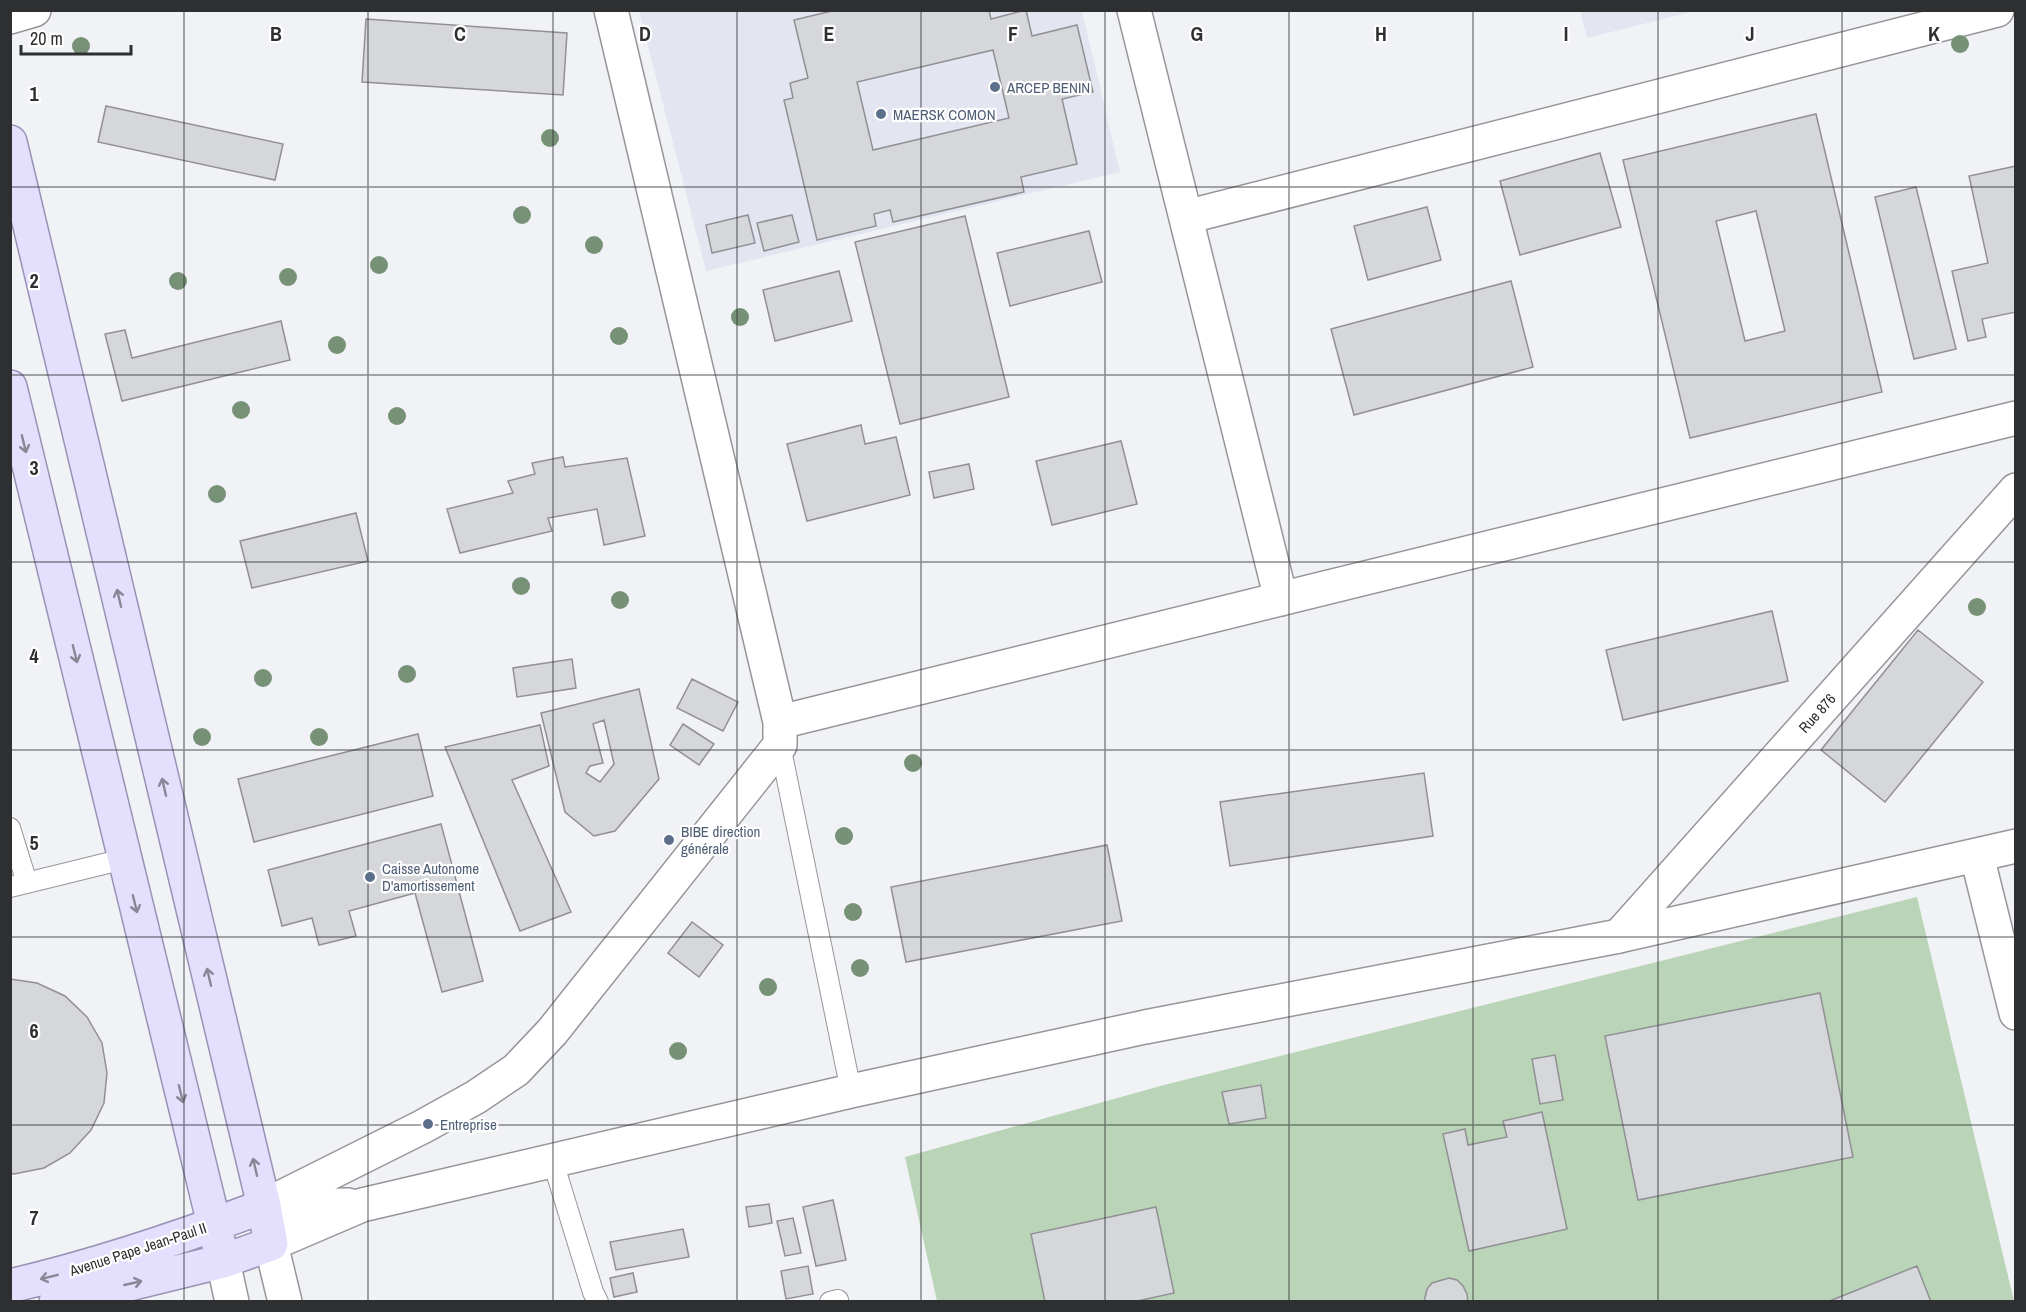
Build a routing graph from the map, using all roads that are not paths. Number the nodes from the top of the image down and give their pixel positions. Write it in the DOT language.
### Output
graph roads {
  1 [pos="34,10"];
  2 [pos="611,10"];
  3 [pos="1134,10"];
  4 [pos="1997,10"];
  5 [pos="10,17"];
  6 [pos="10,142"];
  7 [pos="1186,218"];
  8 [pos="10,387"];
  9 [pos="2016,418"];
  10 [pos="2016,490"];
  11 [pos="1281,599"];
  12 [pos="780,734"];
  13 [pos="10,828"];
  14 [pos="2016,846"];
  15 [pos="1977,856"];
  16 [pos="124,859"];
  17 [pos="19,885"];
  18 [pos="1619,936"];
  19 [pos="2016,1013"];
  20 [pos="851,1091"];
  21 [pos="553,1162"];
  22 [pos="362,1205"];
  23 [pos="264,1206"];
  24 [pos="213,1225"];
  25 [pos="272,1244"];
  26 [pos="223,1262"];
  27 [pos="10,1286"];
  28 [pos="56,1302"];
  29 [pos="232,1302"];
  30 [pos="285,1302"];
  31 [pos="598,1302"];
  1 -- 5 [label="street"];
  2 -- 12 [label="street"];
  3 -- 7 [label="street"];
  4 -- 7 [label="street"];
  23 -- 6 [label="main road, one-way"];
  7 -- 11 [label="street"];
  8 -- 16 [label="main road, one-way"];
  9 -- 11 [label="street"];
  10 -- 18 [label="street, Rue 876"];
  11 -- 12 [label="street"];
  12 -- 20 [label="lane"];
  12 -- 23 [label="street"];
  13 -- 17 [label="lane"];
  14 -- 15 [label="street"];
  15 -- 18 [label="street"];
  15 -- 19 [label="street"];
  16 -- 17 [label="lane"];
  16 -- 24 [label="main road, one-way"];
  18 -- 20 [label="street"];
  20 -- 21 [label="street"];
  21 -- 22 [label="street"];
  21 -- 31 [label="lane"];
  22 -- 23 [label="street"];
  22 -- 25 [label="street"];
  23 -- 24 [label="main road, Avenue Pape Jean-Paul II"];
  23 -- 25 [label="main road"];
  24 -- 26 [label="main road"];
  24 -- 27 [label="main road, Avenue Pape Jean-Paul II, one-way"];
  25 -- 26 [label="main road, Avenue Pape Jean-Paul II"];
  25 -- 30 [label="street"];
  28 -- 26 [label="main road, Avenue Pape Jean-Paul II, one-way"];
  26 -- 29 [label="street"];
}
